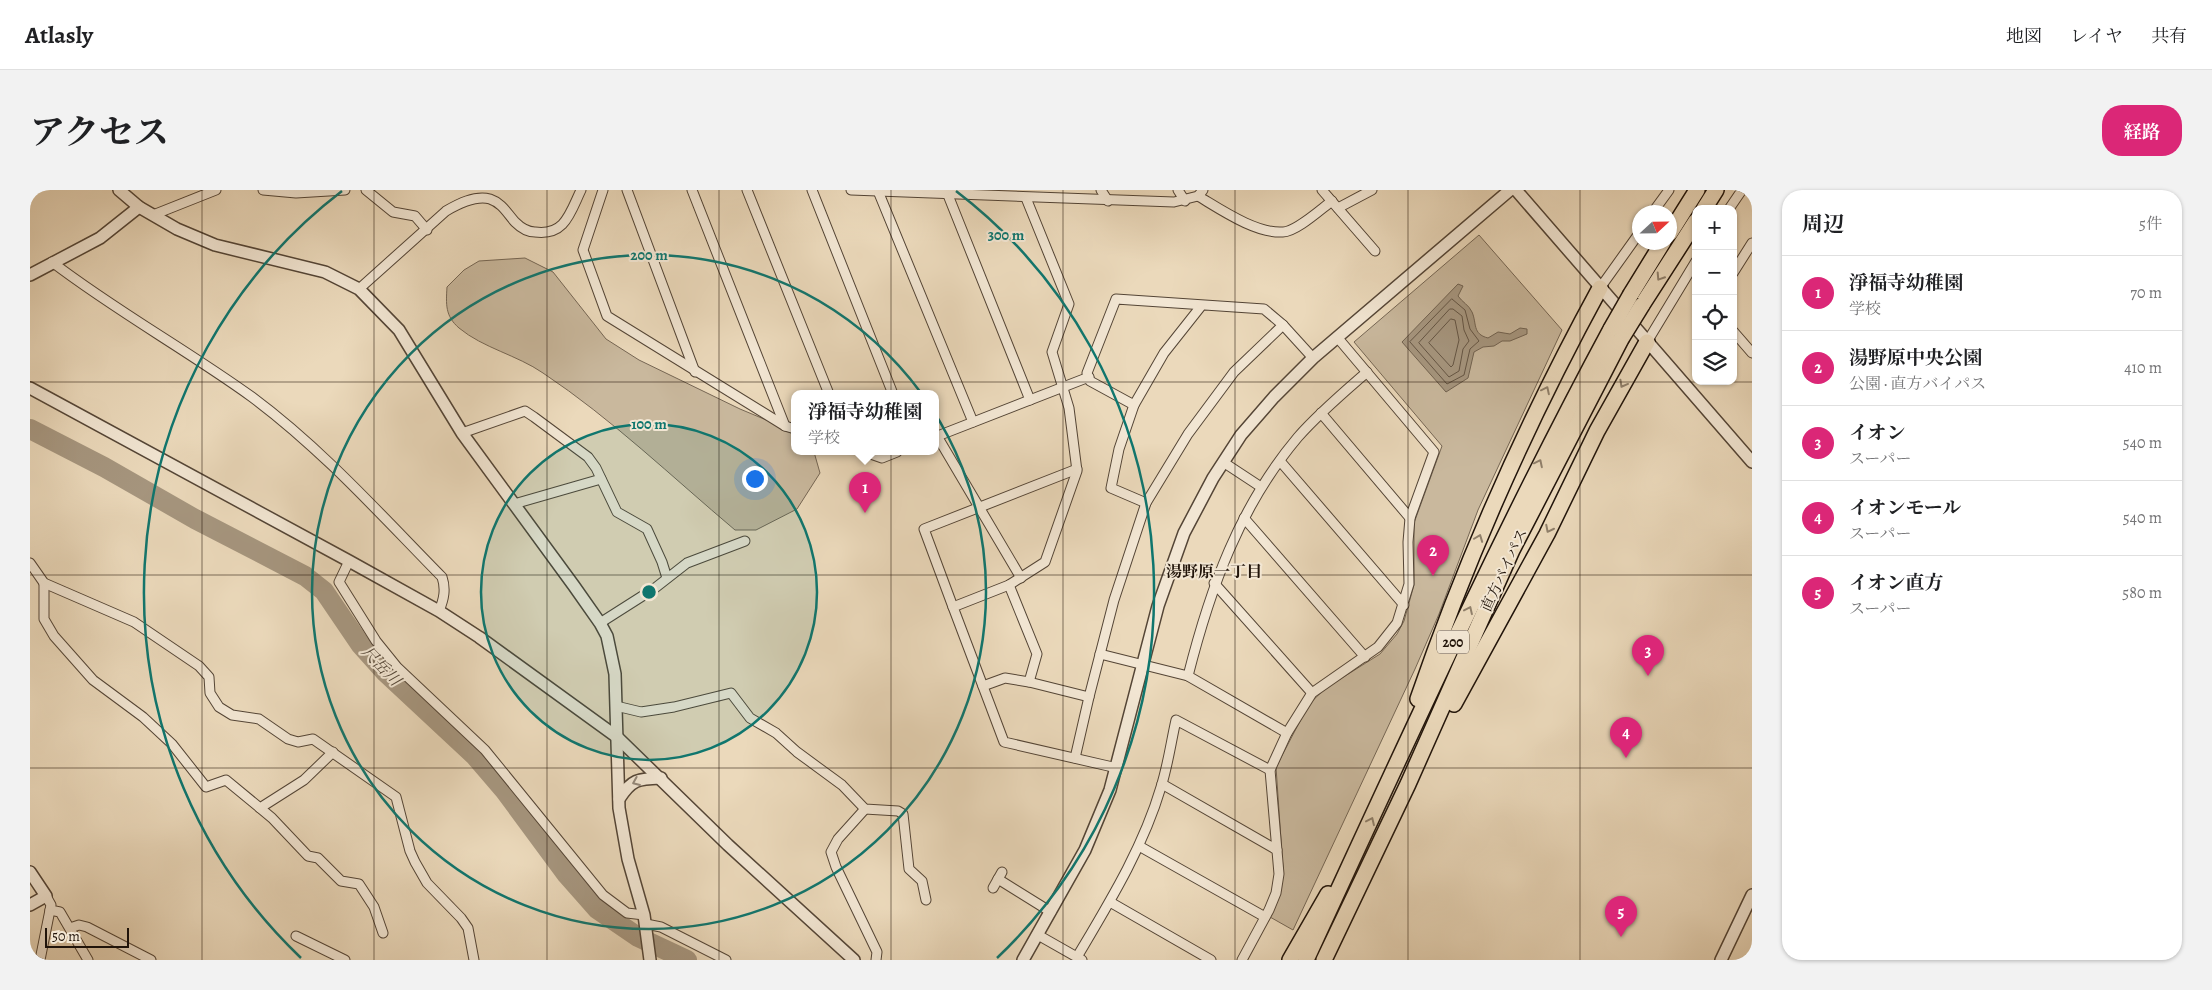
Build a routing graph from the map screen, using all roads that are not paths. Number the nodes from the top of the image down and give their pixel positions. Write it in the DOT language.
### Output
graph roads {
  1 [pos="119,190"];
  2 [pos="216,190"];
  3 [pos="263,190"];
  4 [pos="345,190"];
  5 [pos="366,190"];
  6 [pos="581,190"];
  7 [pos="603,190"];
  8 [pos="627,190"];
  9 [pos="692,190"];
  10 [pos="747,190"];
  11 [pos="812,190"];
  12 [pos="850,190"];
  13 [pos="1101,190"];
  14 [pos="1178,190"];
  15 [pos="1322,190"];
  16 [pos="1372,190"];
  17 [pos="1510,190"];
  18 [pos="1516,190"];
  19 [pos="1669,190"];
  20 [pos="1697,190"];
  21 [pos="1716,190"];
  22 [pos="1742,190"];
  23 [pos="878,191"];
  24 [pos="900,191"];
  25 [pos="1201,193"];
  26 [pos="948,194"];
  27 [pos="1027,195"];
  28 [pos="1108,201"];
  29 [pos="1185,201"];
  30 [pos="1335,205"];
  31 [pos="1658,205"];
  32 [pos="1707,205"];
  33 [pos="1732,205"];
  34 [pos="139,207"];
  35 [pos="153,215"];
  36 [pos="1677,222"];
  37 [pos="1692,227"];
  38 [pos="427,230"];
  39 [pos="1632,243"];
  40 [pos="1752,243"];
  41 [pos="1658,250"];
  42 [pos="1375,251"];
  43 [pos="1749,256"];
  44 [pos="52,262"];
  45 [pos="1692,268"];
  46 [pos="1737,269"];
  47 [pos="30,275"];
  48 [pos="1600,288"];
  49 [pos="359,290"];
  50 [pos="1202,305"];
  51 [pos="1283,325"];
  52 [pos="1616,334"];
  53 [pos="1737,336"];
  54 [pos="1337,337"];
  55 [pos="1647,342"];
  56 [pos="1752,353"];
  57 [pos="1313,358"];
  58 [pos="695,372"];
  59 [pos="1367,372"];
  60 [pos="1089,377"];
  61 [pos="1064,387"];
  62 [pos="30,388"];
  63 [pos="827,390"];
  64 [pos="890,390"];
  65 [pos="1030,400"];
  66 [pos="1134,405"];
  67 [pos="1321,413"];
  68 [pos="973,422"];
  69 [pos="786,426"];
  70 [pos="791,428"];
  71 [pos="462,433"];
  72 [pos="939,435"];
  73 [pos="939,441"];
  74 [pos="874,455"];
  75 [pos="890,455"];
  76 [pos="1280,461"];
  77 [pos="1223,462"];
  78 [pos="1752,462"];
  79 [pos="1077,469"];
  80 [pos="601,479"];
  81 [pos="1261,487"];
  82 [pos="1146,503"];
  83 [pos="514,504"];
  84 [pos="980,509"];
  85 [pos="1244,518"];
  86 [pos="1410,518"];
  87 [pos="745,541"];
  88 [pos="349,561"];
  89 [pos="30,563"];
  90 [pos="667,578"];
  91 [pos="1021,578"];
  92 [pos="44,583"];
  93 [pos="1214,583"];
  94 [pos="1010,586"];
  95 [pos="1404,605"];
  96 [pos="953,607"];
  97 [pos="438,611"];
  98 [pos="600,623"];
  99 [pos="1100,654"];
  100 [pos="1365,657"];
  101 [pos="1144,665"];
  102 [pos="1188,676"];
  103 [pos="1030,682"];
  104 [pos="983,686"];
  105 [pos="1312,693"];
  106 [pos="1089,697"];
  107 [pos="616,706"];
  108 [pos="1287,733"];
  109 [pos="617,737"];
  110 [pos="333,752"];
  111 [pos="1075,758"];
  112 [pos="1117,768"];
  113 [pos="1270,770"];
  114 [pos="661,778"];
  115 [pos="1389,781"];
  116 [pos="1162,784"];
  117 [pos="1408,784"];
  118 [pos="619,799"];
  119 [pos="260,808"];
  120 [pos="865,809"];
  121 [pos="1383,835"];
  122 [pos="1138,846"];
  123 [pos="1277,850"];
  124 [pos="1355,854"];
  125 [pos="30,872"];
  126 [pos="998,880"];
  127 [pos="1752,894"];
  128 [pos="46,896"];
  129 [pos="926,900"];
  130 [pos="1110,902"];
  131 [pos="30,905"];
  132 [pos="50,910"];
  133 [pos="1051,912"];
  134 [pos="1265,917"];
  135 [pos="646,922"];
  136 [pos="70,928"];
  137 [pos="383,933"];
  138 [pos="1038,935"];
  139 [pos="296,936"];
  140 [pos="650,956"];
  141 [pos="1079,958"];
  142 [pos="40,960"];
  143 [pos="88,960"];
  144 [pos="151,960"];
  145 [pos="345,960"];
  146 [pos="474,960"];
  147 [pos="726,960"];
  148 [pos="854,960"];
  149 [pos="876,960"];
  150 [pos="1023,960"];
  151 [pos="1210,960"];
  152 [pos="1242,960"];
  153 [pos="1290,960"];
  154 [pos="1306,960"];
  155 [pos="1324,960"];
  156 [pos="1336,960"];
  157 [pos="1720,960"];
  1 -- 34 [label="street"];
  2 -- 35 [label="street"];
  3 -- 4 [label="street"];
  5 -- 38 [label="street"];
  6 -- 38 [label="street"];
  7 -- 58 [label="street"];
  8 -- 58 [label="street"];
  9 -- 69 [label="street"];
  10 -- 63 [label="street"];
  11 -- 64 [label="street"];
  12 -- 23 [label="street"];
  13 -- 28 [label="street"];
  14 -- 29 [label="street"];
  15 -- 30 [label="street"];
  16 -- 30 [label="street"];
  17 -- 54 [label="street"];
  18 -- 48 [label="street"];
  19 -- 31 [label="street"];
  20 -- 36 [label="highway"];
  21 -- 32 [label="highway"];
  22 -- 33 [label="street"];
  23 -- 24 [label="street"];
  23 -- 68 [label="street"];
  24 -- 26 [label="street"];
  25 -- 29 [label="street"];
  25 -- 30 [label="street"];
  26 -- 27 [label="street"];
  26 -- 65 [label="street"];
  27 -- 28 [label="street"];
  27 -- 61 [label="street"];
  28 -- 29 [label="street"];
  30 -- 42 [label="street"];
  34 -- 35 [label="street"];
  34 -- 44 [label="street"];
  35 -- 49 [label="street"];
  37 -- 52 [label="highway, 直方バイパス / 200, one-way, bridge"];
  38 -- 49 [label="street"];
  39 -- 48 [label="street"];
  40 -- 43 [label="street"];
  41 -- 52 [label="highway, 直方バイパス / 200, bridge"];
  43 -- 46 [label="street"];
  44 -- 47 [label="street"];
  44 -- 97 [label="street"];
  45 -- 55 [label="street"];
  48 -- 55 [label="street"];
  115 -- 48 [label="highway, one-way"];
  49 -- 71 [label="street"];
  50 -- 51 [label="street"];
  50 -- 60 [label="street"];
  50 -- 66 [label="street"];
  51 -- 57 [label="street"];
  51 -- 82 [label="street"];
  115 -- 52 [label="highway, 直方バイパス / 200, one-way"];
  52 -- 117 [label="highway, 直方バイパス / 200"];
  53 -- 56 [label="street"];
  54 -- 57 [label="street"];
  54 -- 59 [label="street"];
  55 -- 78 [label="street"];
  55 -- 117 [label="highway, one-way"];
  57 -- 77 [label="street"];
  58 -- 69 [label="street"];
  59 -- 67 [label="street"];
  59 -- 86 [label="street"];
  60 -- 61 [label="street"];
  60 -- 66 [label="street"];
  61 -- 65 [label="street"];
  61 -- 79 [label="street"];
  62 -- 88 [label="street"];
  65 -- 68 [label="street"];
  66 -- 82 [label="street"];
  67 -- 76 [label="street"];
  67 -- 86 [label="street"];
  68 -- 72 [label="street"];
  69 -- 70 [label="street"];
  71 -- 80 [label="street"];
  71 -- 83 [label="street"];
  73 -- 84 [label="street"];
  74 -- 75 [label="street"];
  76 -- 81 [label="street"];
  76 -- 95 [label="street"];
  77 -- 81 [label="street"];
  77 -- 101 [label="street"];
  79 -- 84 [label="street"];
  79 -- 91 [label="street"];
  80 -- 83 [label="street"];
  80 -- 90 [label="street"];
  81 -- 85 [label="street"];
  82 -- 99 [label="street"];
  83 -- 98 [label="street"];
  84 -- 91 [label="street"];
  84 -- 96 [label="street"];
  85 -- 93 [label="street"];
  85 -- 100 [label="street"];
  86 -- 95 [label="street"];
  87 -- 90 [label="street"];
  88 -- 97 [label="street"];
  88 -- 135 [label="street"];
  89 -- 92 [label="street"];
  90 -- 98 [label="street"];
  91 -- 94 [label="street"];
  92 -- 110 [label="street"];
  92 -- 119 [label="street"];
  93 -- 102 [label="street"];
  93 -- 105 [label="street"];
  94 -- 96 [label="street"];
  94 -- 103 [label="street"];
  95 -- 100 [label="street"];
  96 -- 104 [label="street"];
  97 -- 109 [label="street"];
  98 -- 107 [label="street"];
  99 -- 101 [label="street"];
  99 -- 106 [label="street"];
  100 -- 105 [label="street"];
  101 -- 102 [label="street"];
  101 -- 112 [label="street"];
  102 -- 108 [label="street"];
  103 -- 104 [label="street"];
  103 -- 106 [label="street"];
  104 -- 111 [label="street"];
  105 -- 108 [label="street"];
  106 -- 111 [label="street"];
  107 -- 109 [label="street"];
  107 -- 120 [label="street"];
  108 -- 113 [label="street"];
  109 -- 114 [label="street"];
  109 -- 118 [label="street"];
  110 -- 119 [label="street"];
  110 -- 146 [label="street"];
  111 -- 112 [label="street"];
  112 -- 133 [label="street"];
  113 -- 116 [label="street"];
  113 -- 123 [label="street"];
  114 -- 118 [label="street, one-way"];
  114 -- 148 [label="street"];
  124 -- 115 [label="highway, 直方バイパス / 200, one-way"];
  116 -- 122 [label="street"];
  116 -- 123 [label="street"];
  117 -- 121 [label="highway, 直方バイパス / 200"];
  118 -- 135 [label="street"];
  119 -- 137 [label="street"];
  120 -- 129 [label="street"];
  120 -- 149 [label="street"];
  121 -- 155 [label="highway, 直方バイパス / 200"];
  121 -- 156 [label="highway"];
  122 -- 130 [label="street"];
  122 -- 134 [label="street"];
  123 -- 134 [label="street"];
  124 -- 153 [label="highway"];
  124 -- 154 [label="highway, 直方バイパス / 200"];
  125 -- 128 [label="street"];
  126 -- 133 [label="street"];
  127 -- 157 [label="street"];
  128 -- 131 [label="street"];
  128 -- 132 [label="street"];
  130 -- 141 [label="street"];
  130 -- 151 [label="street"];
  132 -- 136 [label="street"];
  132 -- 142 [label="street"];
  133 -- 138 [label="street"];
  134 -- 152 [label="street"];
  135 -- 140 [label="street"];
  135 -- 147 [label="street"];
  136 -- 143 [label="street"];
  136 -- 144 [label="street"];
  138 -- 141 [label="street"];
  138 -- 150 [label="street"];
  139 -- 145 [label="street"];
}
